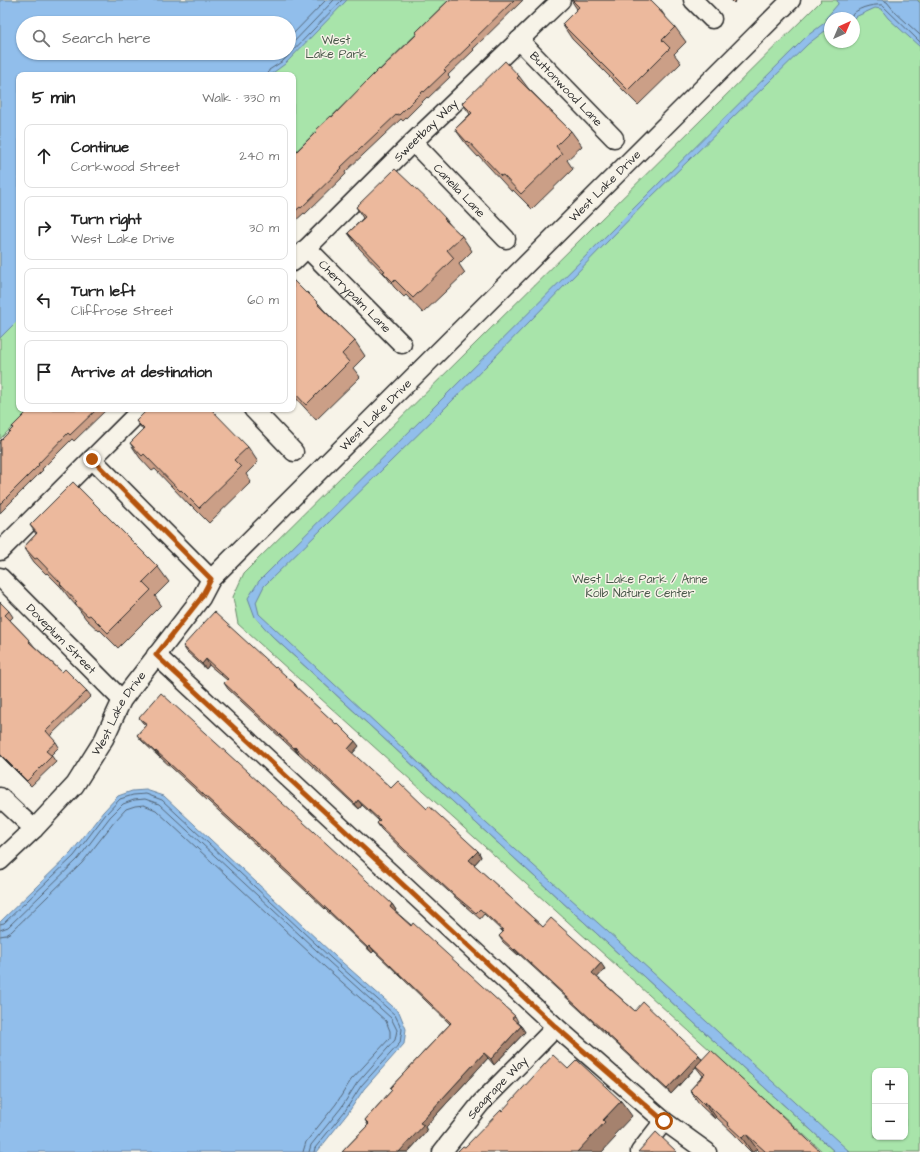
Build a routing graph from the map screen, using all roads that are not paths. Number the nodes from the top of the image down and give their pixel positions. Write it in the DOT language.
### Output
graph roads {
  1 [pos="561,0"];
  2 [pos="693,0"];
  3 [pos="791,0"];
  4 [pos="712,19"];
  5 [pos="519,40"];
  6 [pos="614,138"];
  7 [pos="413,142"];
  8 [pos="506,239"];
  9 [pos="307,248"];
  10 [pos="296,259"];
  11 [pos="402,344"];
  12 [pos="139,412"];
  13 [pos="256,412"];
  14 [pos="294,452"];
  15 [pos="92,459"];
  16 [pos="0,551"];
  17 [pos="0,577"];
  18 [pos="211,579"];
  19 [pos="156,655"];
  20 [pos="122,700"];
  21 [pos="0,797"];
  22 [pos="34,829"];
  23 [pos="0,861"];
  24 [pos="556,1027"];
  25 [pos="664,1121"];
  26 [pos="442,1152"];
  27 [pos="640,1152"];
  28 [pos="707,1152"];
  1 -- 5 [label="street, Sweetbay Way"];
  2 -- 4 [label="street"];
  3 -- 18 [label="street, West Lake Drive"];
  5 -- 6 [label="street, Buttonwood Lane"];
  5 -- 7 [label="street, Sweetbay Way"];
  7 -- 8 [label="street, Canella Lane"];
  7 -- 9 [label="street, Sweetbay Way"];
  9 -- 10 [label="street, Sweetbay Way"];
  9 -- 11 [label="street, Cherrypalm Lane"];
  12 -- 15 [label="street"];
  13 -- 14 [label="street"];
  15 -- 16 [label="street"];
  15 -- 18 [label="street"];
  17 -- 20 [label="street, Doveplum Street"];
  18 -- 19 [label="street, West Lake Drive"];
  19 -- 20 [label="street, West Lake Drive"];
  19 -- 24 [label="street"];
  20 -- 22 [label="street, West Lake Drive"];
  21 -- 22 [label="street"];
  22 -- 23 [label="street, West Lake Drive"];
  24 -- 25 [label="street"];
  24 -- 26 [label="street, Seagrape Way"];
  25 -- 27 [label="street"];
  25 -- 28 [label="street"];
}
